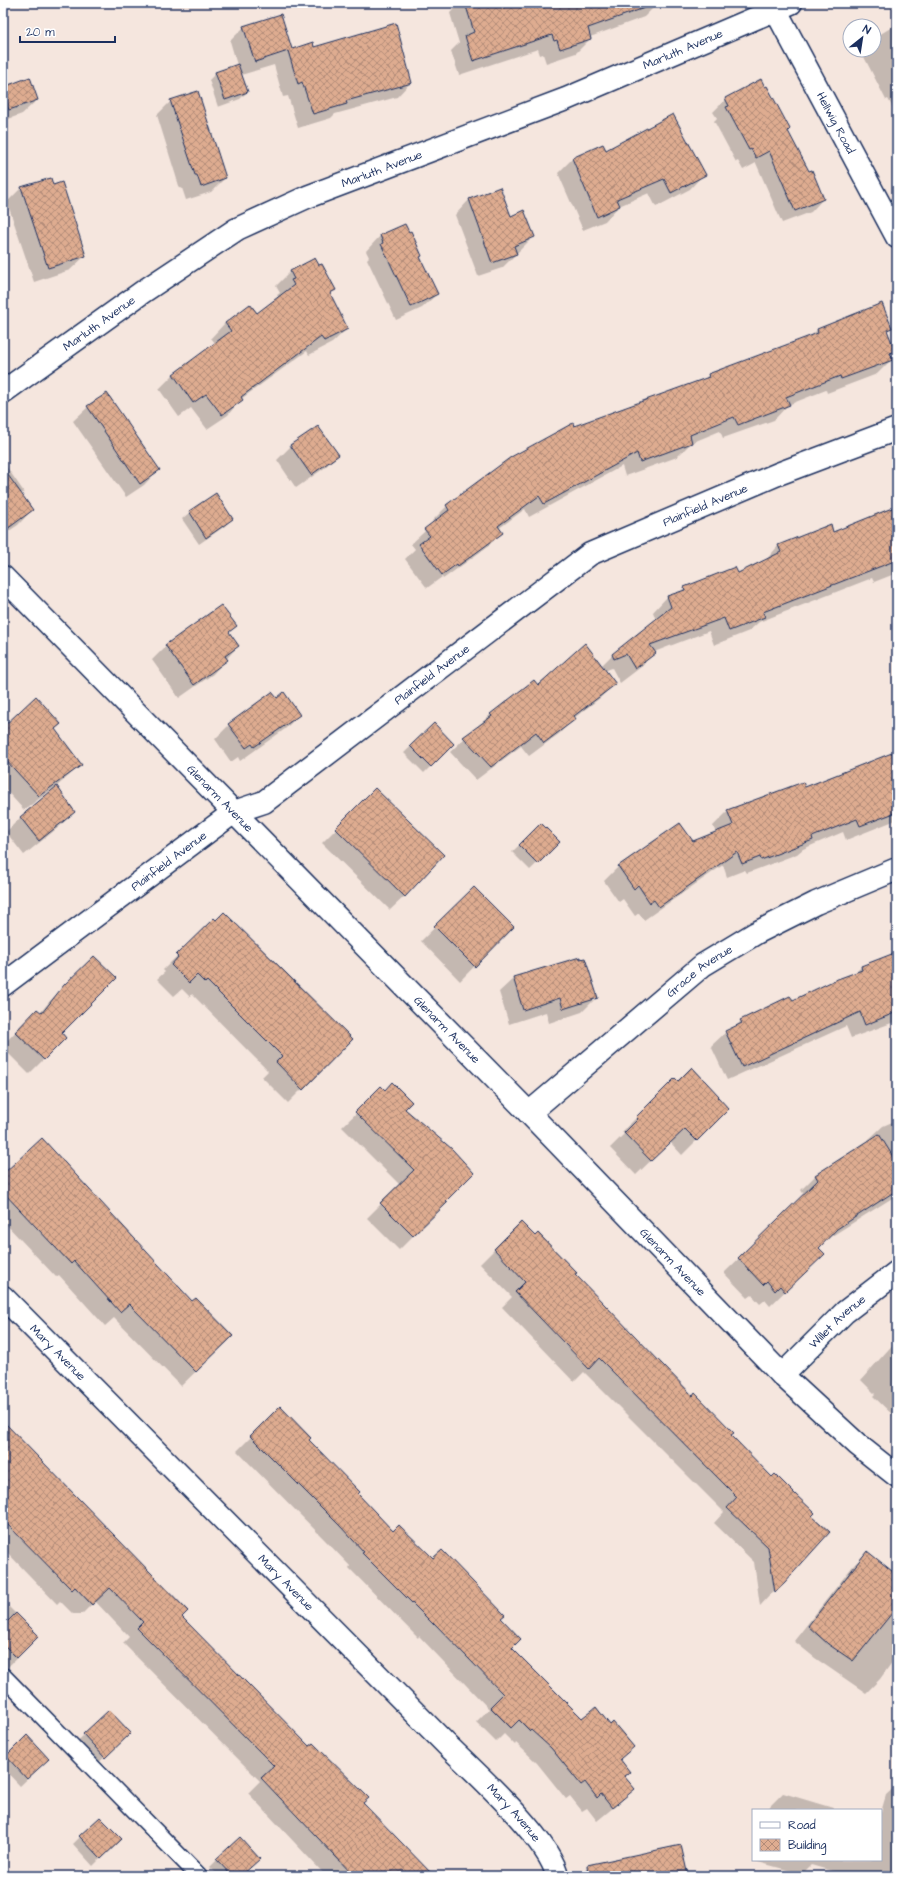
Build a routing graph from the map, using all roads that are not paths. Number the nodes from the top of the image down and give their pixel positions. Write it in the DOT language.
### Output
graph roads {
  1 [pos="783,6"];
  2 [pos="897,237"];
  3 [pos="3,392"];
  4 [pos="897,429"];
  5 [pos="3,577"];
  6 [pos="234,812"];
  7 [pos="897,869"];
  8 [pos="3,985"];
  9 [pos="528,1113"];
  10 [pos="897,1272"];
  11 [pos="3,1297"];
  12 [pos="782,1376"];
  13 [pos="897,1476"];
  14 [pos="3,1676"];
  15 [pos="199,1876"];
  16 [pos="557,1876"];
  1 -- 2 [label="street, Hellwig Road"];
  1 -- 3 [label="street, Marluth Avenue"];
  4 -- 6 [label="street, Plainfield Avenue"];
  5 -- 6 [label="street, Glenarm Avenue"];
  6 -- 8 [label="street, Plainfield Avenue"];
  6 -- 9 [label="street, Glenarm Avenue"];
  7 -- 9 [label="street, Grace Avenue"];
  9 -- 12 [label="street, Glenarm Avenue"];
  10 -- 12 [label="street, Willet Avenue"];
  11 -- 16 [label="street, Mary Avenue"];
  12 -- 13 [label="street, Glenarm Avenue"];
  14 -- 15 [label="lane"];
}
